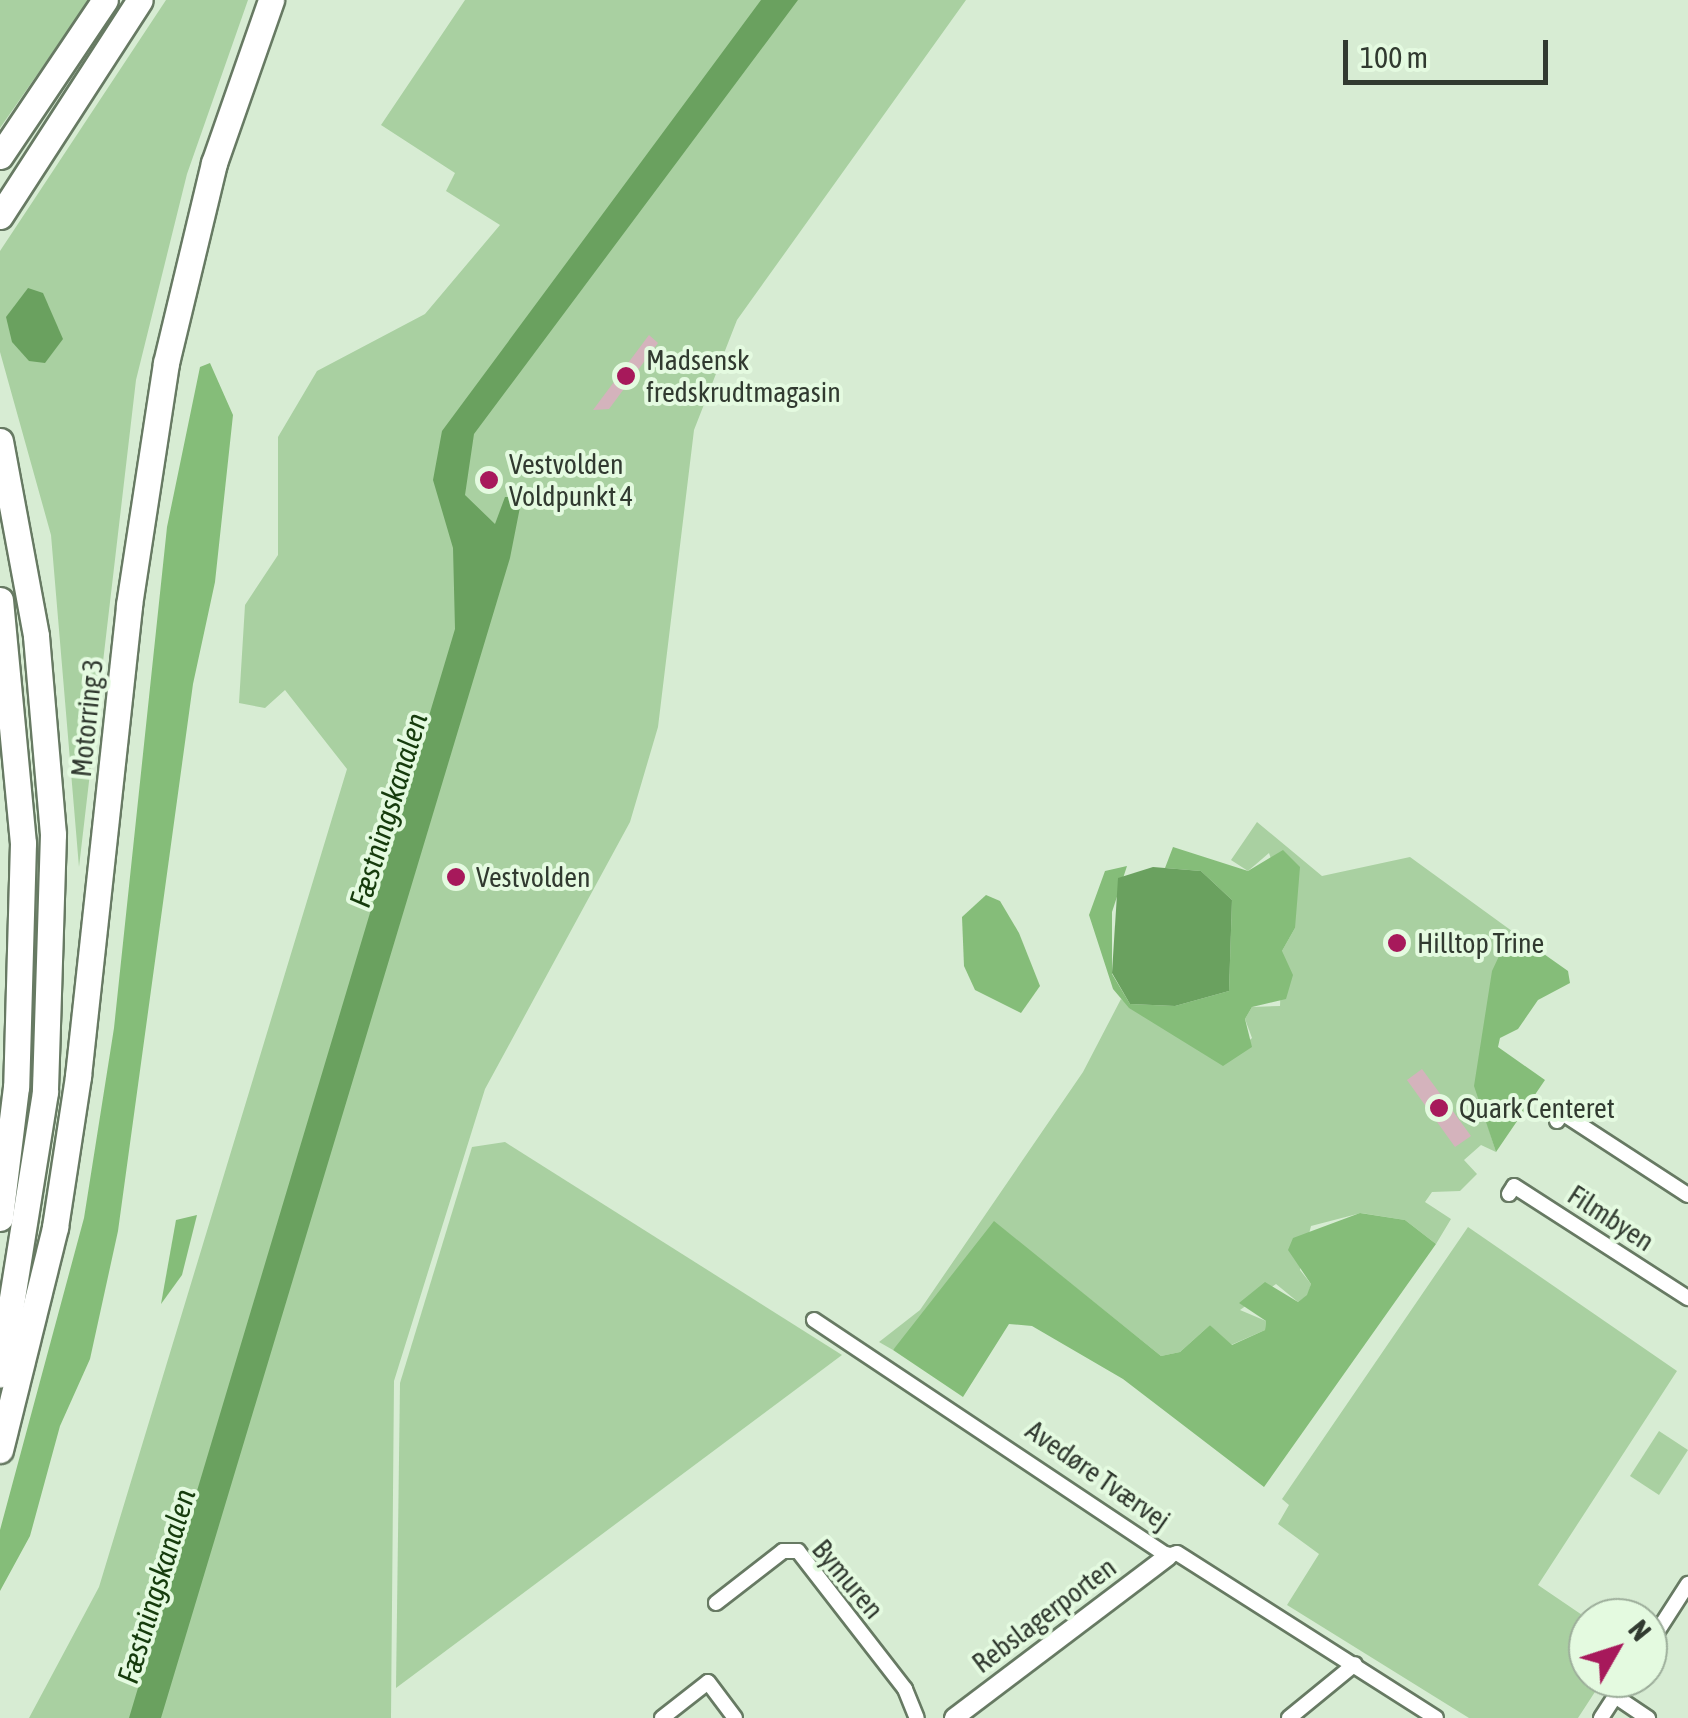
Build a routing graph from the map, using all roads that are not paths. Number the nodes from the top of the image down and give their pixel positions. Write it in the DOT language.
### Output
graph roads {
  1 [pos="105,0"];
  2 [pos="140,0"];
  3 [pos="271,0"];
  4 [pos="0,156"];
  5 [pos="0,216"];
  6 [pos="0,441"];
  7 [pos="0,600"];
  8 [pos="1557,1121"];
  9 [pos="1509,1194"];
  10 [pos="1688,1195"];
  11 [pos="0,1218"];
  12 [pos="1688,1298"];
  13 [pos="814,1320"];
  14 [pos="0,1374"];
  15 [pos="0,1450"];
  16 [pos="1168,1556"];
  17 [pos="1688,1585"];
  18 [pos="716,1603"];
  19 [pos="1668,1616"];
  20 [pos="1354,1664"];
  21 [pos="1619,1698"];
  22 [pos="662,1718"];
  23 [pos="735,1718"];
  24 [pos="917,1718"];
  25 [pos="954,1718"];
  26 [pos="1289,1718"];
  27 [pos="1436,1718"];
  28 [pos="1648,1718"];
  1 -- 4 [label="highway"];
  2 -- 5 [label="highway"];
  3 -- 15 [label="highway, Motorring 3"];
  6 -- 14 [label="highway"];
  7 -- 11 [label="highway"];
  8 -- 10 [label="street"];
  9 -- 12 [label="street, Filmbyen"];
  13 -- 16 [label="street, Avedøre Tværvej"];
  16 -- 20 [label="street, Avedøre Tværvej"];
  16 -- 25 [label="street, Rebslagerporten"];
  17 -- 19 [label="street"];
  18 -- 24 [label="street, Bymuren"];
  20 -- 26 [label="street"];
  20 -- 27 [label="street, Avedøre Tværvej"];
  21 -- 28 [label="street"];
  22 -- 23 [label="street"];
}
